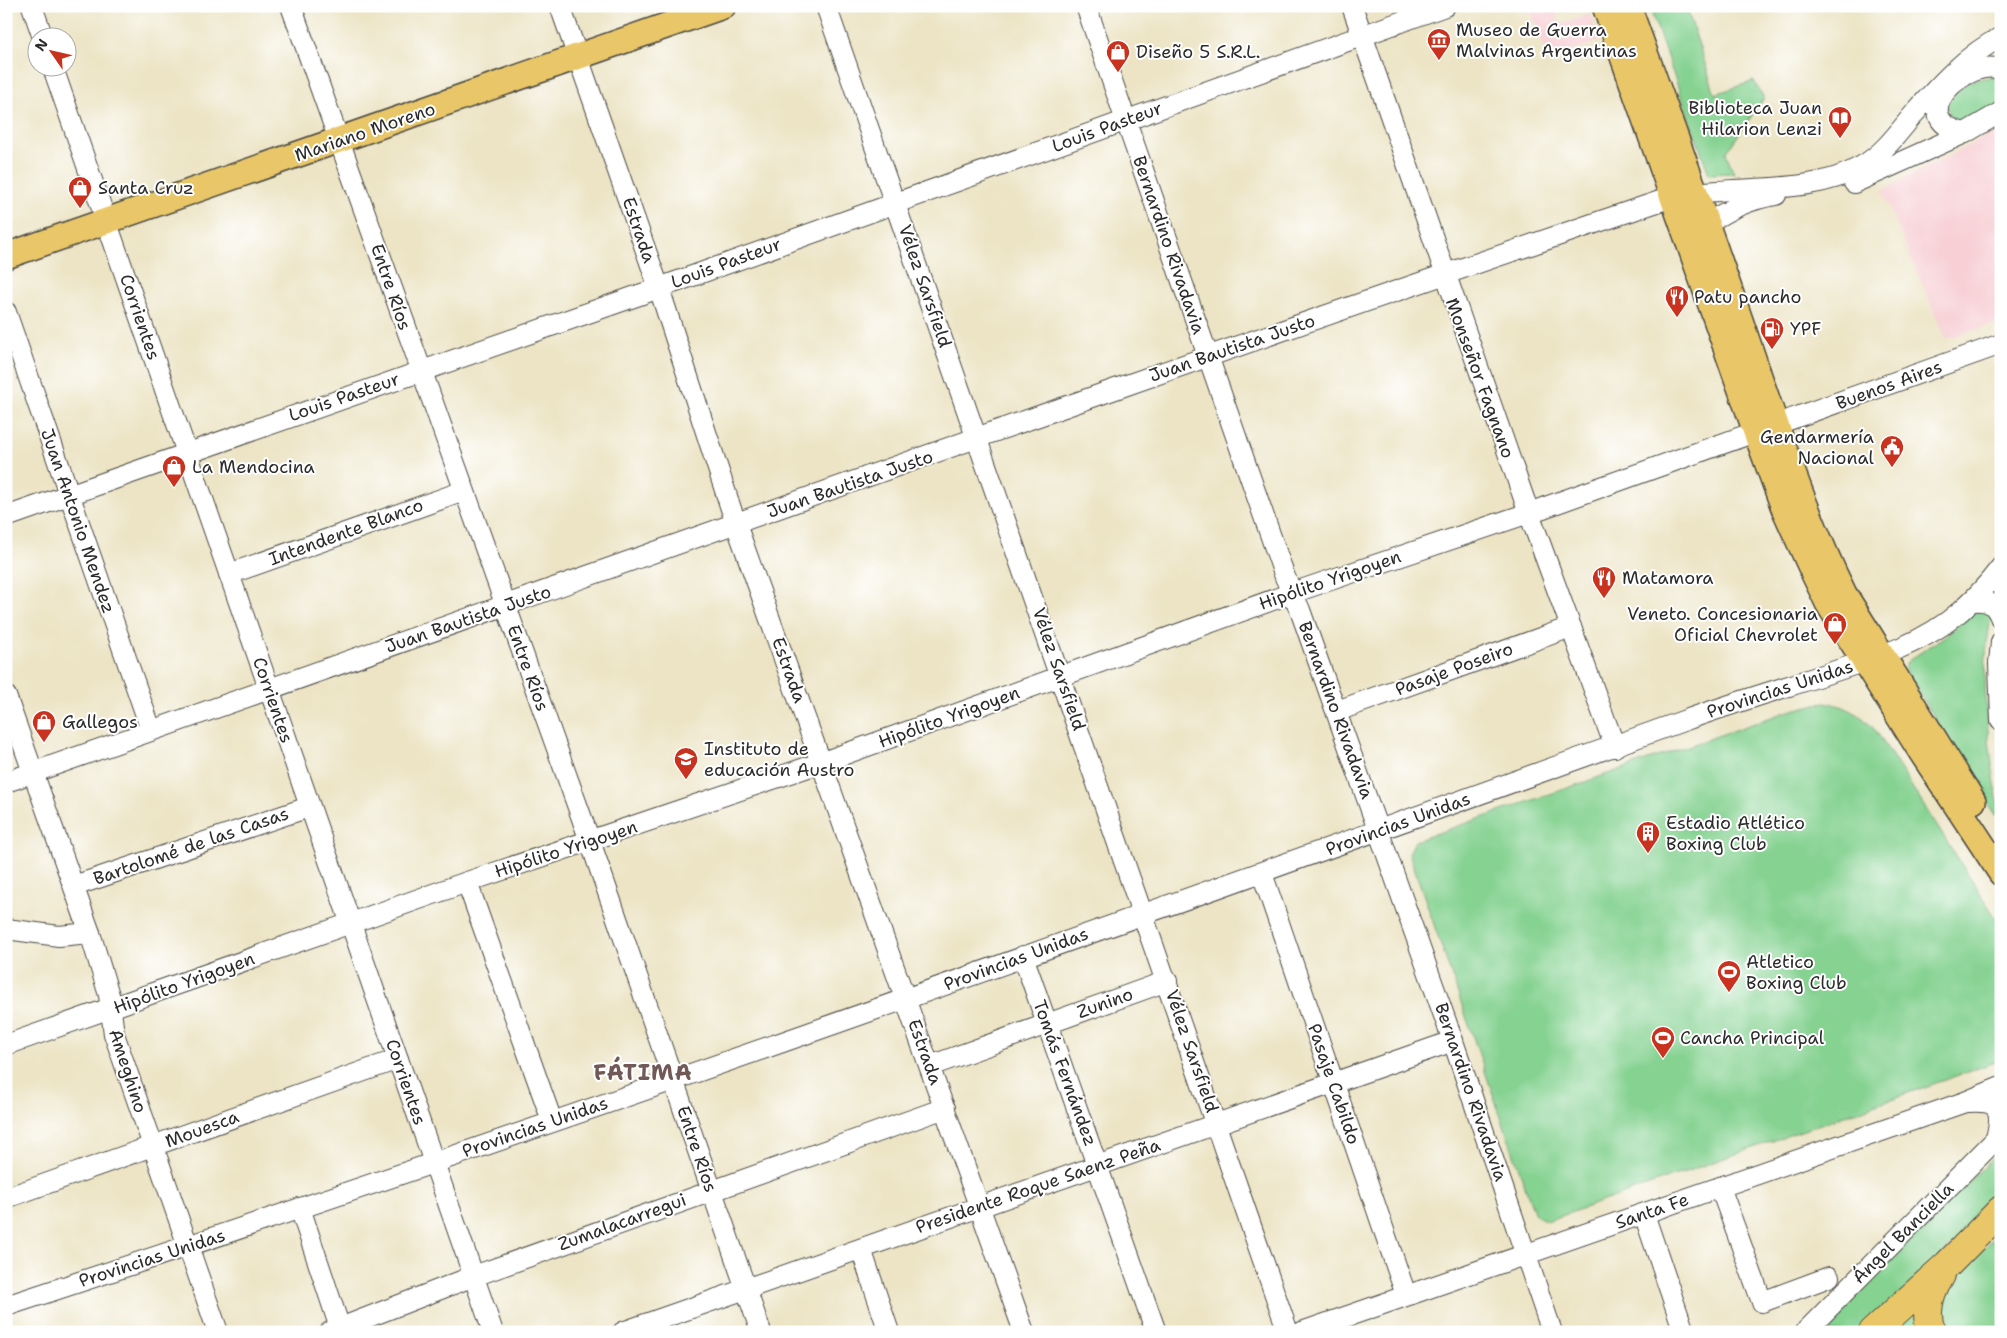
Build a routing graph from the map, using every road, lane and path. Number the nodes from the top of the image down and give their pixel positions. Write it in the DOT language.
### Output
graph roads {
  1 [pos="32,6"];
  2 [pos="291,6"];
  3 [pos="560,6"];
  4 [pos="722,6"];
  5 [pos="826,6"];
  6 [pos="1086,6"];
  7 [pos="1352,6"];
  8 [pos="1445,6"];
  9 [pos="1605,6"];
  10 [pos="1628,6"];
  11 [pos="40,28"];
  12 [pos="1362,36"];
  13 [pos="2001,38"];
  14 [pos="578,57"];
  15 [pos="1999,66"];
  16 [pos="57,78"];
  17 [pos="1939,92"];
  18 [pos="2001,112"];
  19 [pos="1126,120"];
  20 [pos="1901,130"];
  21 [pos="1965,133"];
  22 [pos="340,141"];
  23 [pos="1917,153"];
  24 [pos="1885,160"];
  25 [pos="1863,173"];
  26 [pos="1684,194"];
  27 [pos="896,202"];
  28 [pos="107,221"];
  29 [pos="1707,224"];
  30 [pos="6,256"];
  31 [pos="1444,274"];
  32 [pos="659,288"];
  33 [pos="6,312"];
  34 [pos="2001,344"];
  35 [pos="1207,356"];
  36 [pos="420,371"];
  37 [pos="1766,429"];
  38 [pos="978,439"];
  39 [pos="186,453"];
  40 [pos="464,490"];
  41 [pos="69,494"];
  42 [pos="1529,513"];
  43 [pos="6,517"];
  44 [pos="736,524"];
  45 [pos="2001,567"];
  46 [pos="229,574"];
  47 [pos="1292,593"];
  48 [pos="1973,601"];
  49 [pos="506,606"];
  50 [pos="2001,620"];
  51 [pos="1571,627"];
  52 [pos="2001,642"];
  53 [pos="1874,658"];
  54 [pos="1061,676"];
  55 [pos="270,688"];
  56 [pos="6,696"];
  57 [pos="1337,711"];
  58 [pos="2001,720"];
  59 [pos="151,730"];
  60 [pos="1615,747"];
  61 [pos="822,762"];
  62 [pos="33,772"];
  63 [pos="6,782"];
  64 [pos="309,807"];
  65 [pos="1380,831"];
  66 [pos="590,841"];
  67 [pos="2001,845"];
  68 [pos="2001,873"];
  69 [pos="1262,874"];
  70 [pos="467,882"];
  71 [pos="74,886"];
  72 [pos="1144,913"];
  73 [pos="351,922"];
  74 [pos="6,929"];
  75 [pos="90,933"];
  76 [pos="1023,956"];
  77 [pos="1167,981"];
  78 [pos="905,998"];
  79 [pos="110,1009"];
  80 [pos="1047,1025"];
  81 [pos="1453,1041"];
  82 [pos="6,1044"];
  83 [pos="398,1059"];
  84 [pos="930,1066"];
  85 [pos="673,1079"];
  86 [pos="1334,1083"];
  87 [pos="2001,1087"];
  88 [pos="1965,1102"];
  89 [pos="945,1108"];
  90 [pos="552,1121"];
  91 [pos="1217,1124"];
  92 [pos="1998,1136"];
  93 [pos="154,1147"];
  94 [pos="434,1163"];
  95 [pos="1098,1166"];
  96 [pos="1720,1187"];
  97 [pos="711,1190"];
  98 [pos="2001,1195"];
  99 [pos="6,1198"];
  100 [pos="980,1207"];
  101 [pos="300,1208"];
  102 [pos="1644,1214"];
  103 [pos="1992,1219"];
  104 [pos="188,1247"];
  105 [pos="861,1249"];
  106 [pos="1526,1253"];
  107 [pos="1948,1265"];
  108 [pos="474,1276"];
  109 [pos="1829,1277"];
  110 [pos="746,1289"];
  111 [pos="1406,1295"];
  112 [pos="6,1306"];
  113 [pos="335,1330"];
  114 [pos="626,1331"];
  115 [pos="218,1332"];
  116 [pos="493,1332"];
  117 [pos="760,1332"];
  118 [pos="889,1332"];
  119 [pos="1024,1332"];
  120 [pos="1156,1332"];
  121 [pos="1288,1332"];
  122 [pos="1302,1332"];
  123 [pos="1552,1332"];
  124 [pos="1684,1332"];
  125 [pos="1805,1332"];
  126 [pos="1873,1332"];
  127 [pos="1932,1332"];
  1 -- 11 [label="street"];
  2 -- 22 [label="street, Entre Ríos"];
  3 -- 14 [label="street, Estrada"];
  4 -- 14 [label="main road, Mariano Moreno"];
  5 -- 27 [label="street, Vélez Sarsfield"];
  6 -- 19 [label="street, Bernardino Rivadavia"];
  7 -- 12 [label="street, Monseñor Fagnano"];
  8 -- 12 [label="street, Louis Pasteur"];
  9 -- 26 [label="main road"];
  10 -- 26 [label="main road"];
  12 -- 19 [label="street, Louis Pasteur"];
  12 -- 31 [label="street, Monseñor Fagnano"];
  13 -- 17 [label="street"];
  14 -- 22 [label="main road, Mariano Moreno"];
  14 -- 32 [label="street, Estrada"];
  15 -- 17 [label="street"];
  16 -- 28 [label="street, Corrientes"];
  17 -- 20 [label="street"];
  17 -- 21 [label="street"];
  18 -- 21 [label="street"];
  19 -- 27 [label="street, Louis Pasteur"];
  19 -- 35 [label="street, Bernardino Rivadavia"];
  20 -- 23 [label="street"];
  20 -- 24 [label="street"];
  21 -- 23 [label="street"];
  22 -- 28 [label="main road, Mariano Moreno"];
  22 -- 36 [label="street, Entre Ríos"];
  23 -- 24 [label="street"];
  24 -- 25 [label="street"];
  25 -- 26 [label="street, Juan Bautista Justo"];
  25 -- 29 [label="street"];
  26 -- 29 [label="main road"];
  26 -- 31 [label="street, Juan Bautista Justo"];
  26 -- 37 [label="main road"];
  27 -- 32 [label="street, Louis Pasteur"];
  27 -- 38 [label="street, Vélez Sarsfield"];
  28 -- 30 [label="main road, Mariano Moreno"];
  28 -- 39 [label="street, Corrientes"];
  29 -- 37 [label="main road"];
  31 -- 35 [label="street, Juan Bautista Justo"];
  31 -- 42 [label="street, Monseñor Fagnano"];
  32 -- 36 [label="street, Louis Pasteur"];
  32 -- 44 [label="street, Estrada"];
  33 -- 41 [label="street, Juan Antonio Mendez"];
  34 -- 37 [label="street, Buenos Aires"];
  35 -- 38 [label="street, Juan Bautista Justo"];
  35 -- 47 [label="street, Bernardino Rivadavia"];
  36 -- 39 [label="street, Louis Pasteur"];
  36 -- 40 [label="street, Entre Ríos"];
  37 -- 42 [label="street, Hipólito Yrigoyen"];
  37 -- 53 [label="main road"];
  38 -- 44 [label="street, Juan Bautista Justo"];
  38 -- 54 [label="street, Vélez Sarsfield"];
  39 -- 41 [label="street, Louis Pasteur"];
  39 -- 46 [label="street, Corrientes"];
  40 -- 46 [label="street, Intendente Blanco"];
  40 -- 49 [label="street, Entre Ríos"];
  41 -- 43 [label="street, Louis Pasteur"];
  41 -- 59 [label="street, Juan Antonio Mendez"];
  42 -- 47 [label="street, Hipólito Yrigoyen"];
  42 -- 51 [label="street, Monseñor Fagnano"];
  44 -- 49 [label="street, Juan Bautista Justo"];
  44 -- 61 [label="street, Estrada"];
  45 -- 48 [label="street, Provincias Unidas"];
  46 -- 55 [label="street, Corrientes"];
  47 -- 54 [label="street, Hipólito Yrigoyen"];
  47 -- 57 [label="street, Bernardino Rivadavia"];
  48 -- 50 [label="street"];
  48 -- 53 [label="street, Provincias Unidas"];
  49 -- 55 [label="street, Juan Bautista Justo"];
  49 -- 66 [label="street, Entre Ríos"];
  51 -- 57 [label="street, Pasaje Poseiro"];
  51 -- 60 [label="street, Monseñor Fagnano"];
  52 -- 58 [label="street"];
  53 -- 60 [label="street, Provincias Unidas"];
  53 -- 67 [label="main road"];
  53 -- 68 [label="main road"];
  54 -- 61 [label="street, Hipólito Yrigoyen"];
  54 -- 72 [label="street, Vélez Sarsfield"];
  55 -- 59 [label="street, Juan Bautista Justo"];
  55 -- 64 [label="street, Corrientes"];
  56 -- 62 [label="street, Ameghino"];
  57 -- 65 [label="street, Bernardino Rivadavia"];
  59 -- 62 [label="street, Juan Bautista Justo"];
  60 -- 65 [label="street, Provincias Unidas"];
  61 -- 66 [label="street, Hipólito Yrigoyen"];
  61 -- 78 [label="street, Estrada"];
  62 -- 63 [label="street, Juan Bautista Justo"];
  62 -- 71 [label="street, Ameghino"];
  64 -- 71 [label="street, Bartolomé de las Casas"];
  64 -- 73 [label="street, Corrientes"];
  65 -- 69 [label="street, Provincias Unidas"];
  65 -- 81 [label="street, Bernardino Rivadavia"];
  66 -- 70 [label="street, Hipólito Yrigoyen"];
  66 -- 85 [label="street, Entre Ríos"];
  69 -- 72 [label="street, Provincias Unidas"];
  69 -- 86 [label="street, Pasaje Cabildo"];
  70 -- 73 [label="street, Hipólito Yrigoyen"];
  70 -- 90 [label="street"];
  71 -- 75 [label="street, Ameghino"];
  72 -- 76 [label="street, Provincias Unidas"];
  72 -- 77 [label="street, Vélez Sarsfield"];
  73 -- 79 [label="street, Hipólito Yrigoyen"];
  73 -- 83 [label="street, Corrientes"];
  74 -- 75 [label="street"];
  75 -- 79 [label="street, Ameghino"];
  76 -- 78 [label="street, Provincias Unidas"];
  76 -- 80 [label="street, Tomás Fernández"];
  77 -- 80 [label="street, Zunino"];
  77 -- 91 [label="street, Vélez Sarsfield"];
  78 -- 84 [label="street, Estrada"];
  78 -- 85 [label="street, Provincias Unidas"];
  79 -- 82 [label="street, Hipólito Yrigoyen"];
  79 -- 93 [label="street, Ameghino"];
  80 -- 84 [label="street, Zunino"];
  80 -- 95 [label="street, Tomás Fernández"];
  81 -- 86 [label="street, Presidente Roque Saenz Peña"];
  81 -- 106 [label="street, Bernardino Rivadavia"];
  83 -- 93 [label="street, Mouesca"];
  83 -- 94 [label="street, Corrientes"];
  84 -- 89 [label="street, Estrada"];
  85 -- 90 [label="street, Provincias Unidas"];
  85 -- 97 [label="street, Entre Ríos"];
  86 -- 91 [label="street, Presidente Roque Saenz Peña"];
  86 -- 111 [label="street, Pasaje Cabildo"];
  87 -- 88 [label="street, Santa Fe"];
  88 -- 92 [label="street"];
  88 -- 96 [label="street, Santa Fe"];
  89 -- 97 [label="street, Zumalacarregui"];
  89 -- 100 [label="street, Estrada"];
  90 -- 94 [label="street, Provincias Unidas"];
  91 -- 95 [label="street, Presidente Roque Saenz Peña"];
  91 -- 121 [label="street, Vélez Sarsfield"];
  92 -- 125 [label="street, Ángel Banciella"];
  93 -- 99 [label="street, Mouesca"];
  93 -- 104 [label="street, Ameghino"];
  94 -- 101 [label="street, Provincias Unidas"];
  94 -- 108 [label="street, Corrientes"];
  95 -- 100 [label="street, Presidente Roque Saenz Peña"];
  95 -- 120 [label="street, Tomás Fernández"];
  96 -- 102 [label="street, Santa Fe"];
  96 -- 109 [label="street"];
  97 -- 108 [label="street, Zumalacarregui"];
  97 -- 110 [label="street, Entre Ríos"];
  98 -- 103 [label="main road"];
  100 -- 105 [label="street, Presidente Roque Saenz Peña"];
  100 -- 119 [label="street, Estrada"];
  101 -- 104 [label="street, Provincias Unidas"];
  101 -- 113 [label="street"];
  102 -- 106 [label="street, Santa Fe"];
  102 -- 124 [label="street"];
  103 -- 107 [label="highway"];
  104 -- 112 [label="street, Provincias Unidas"];
  104 -- 115 [label="street, Ameghino"];
  105 -- 110 [label="street, Presidente Roque Saenz Peña"];
  105 -- 118 [label="street"];
  106 -- 111 [label="street, Santa Fe"];
  106 -- 123 [label="street, Bernardino Rivadavia"];
  107 -- 126 [label="highway"];
  107 -- 127 [label="highway"];
  108 -- 113 [label="street, Zumalacarregui"];
  108 -- 116 [label="street, Corrientes"];
  110 -- 114 [label="street, Presidente Roque Saenz Peña"];
  110 -- 117 [label="street, Entre Ríos"];
  111 -- 122 [label="street, Santa Fe"];
}
